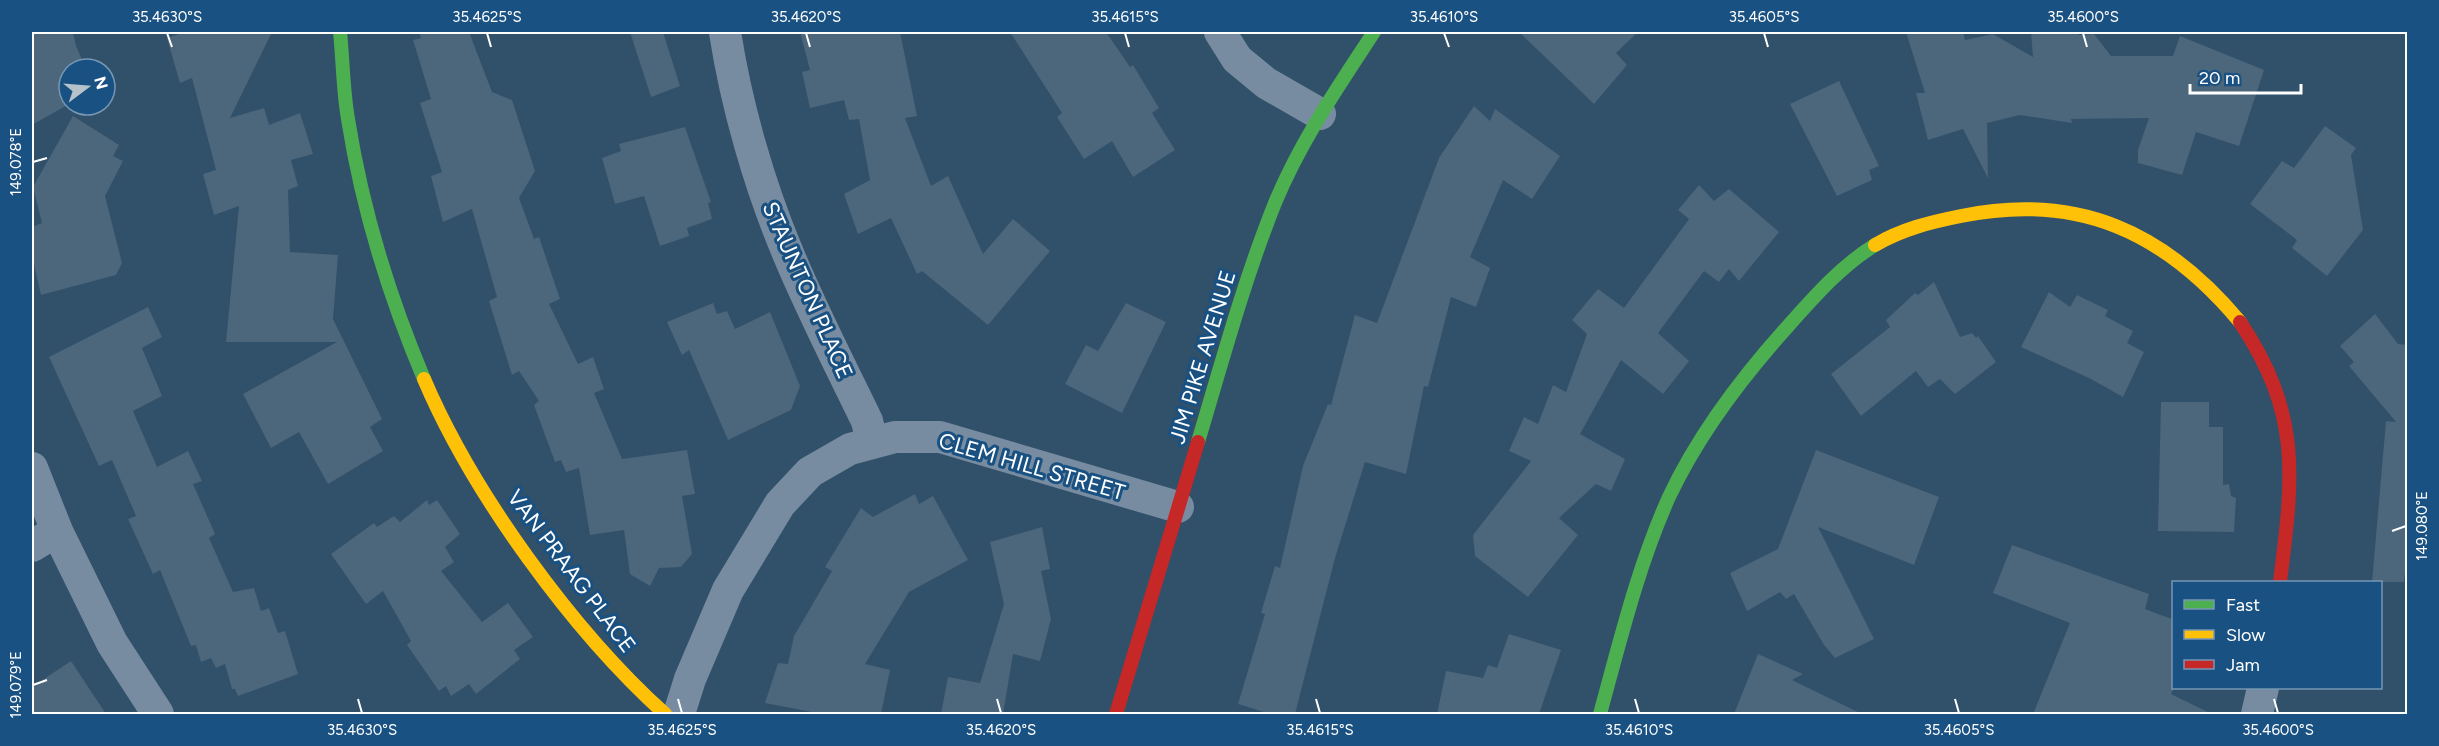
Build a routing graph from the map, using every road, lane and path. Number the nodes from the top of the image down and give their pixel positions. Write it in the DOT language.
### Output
graph roads {
  1 [pos="340,32"];
  2 [pos="725,32"];
  3 [pos="1220,32"];
  4 [pos="1374,32"];
  5 [pos="1320,114"];
  6 [pos="872,441"];
  7 [pos="32,468"];
  8 [pos="1178,507"];
  9 [pos="44,539"];
  10 [pos="2280,581"];
  11 [pos="2263,689"];
  12 [pos="158,714"];
  13 [pos="665,714"];
  14 [pos="679,714"];
  15 [pos="1116,714"];
  16 [pos="1600,714"];
  17 [pos="2257,714"];
  1 -- 13 [label="street, VAN PRAAG PLACE"];
  2 -- 6 [label="street, STAUNTON PLACE"];
  3 -- 5 [label="street"];
  4 -- 5 [label="street, JIM PIKE AVENUE"];
  5 -- 8 [label="street, JIM PIKE AVENUE"];
  6 -- 8 [label="street, CLEM HILL STREET"];
  6 -- 14 [label="street, CLEM HILL STREET"];
  7 -- 9 [label="street"];
  8 -- 15 [label="street, JIM PIKE AVENUE"];
  9 -- 12 [label="street"];
  10 -- 16 [label="street"];
  11 -- 17 [label="street"];
}
